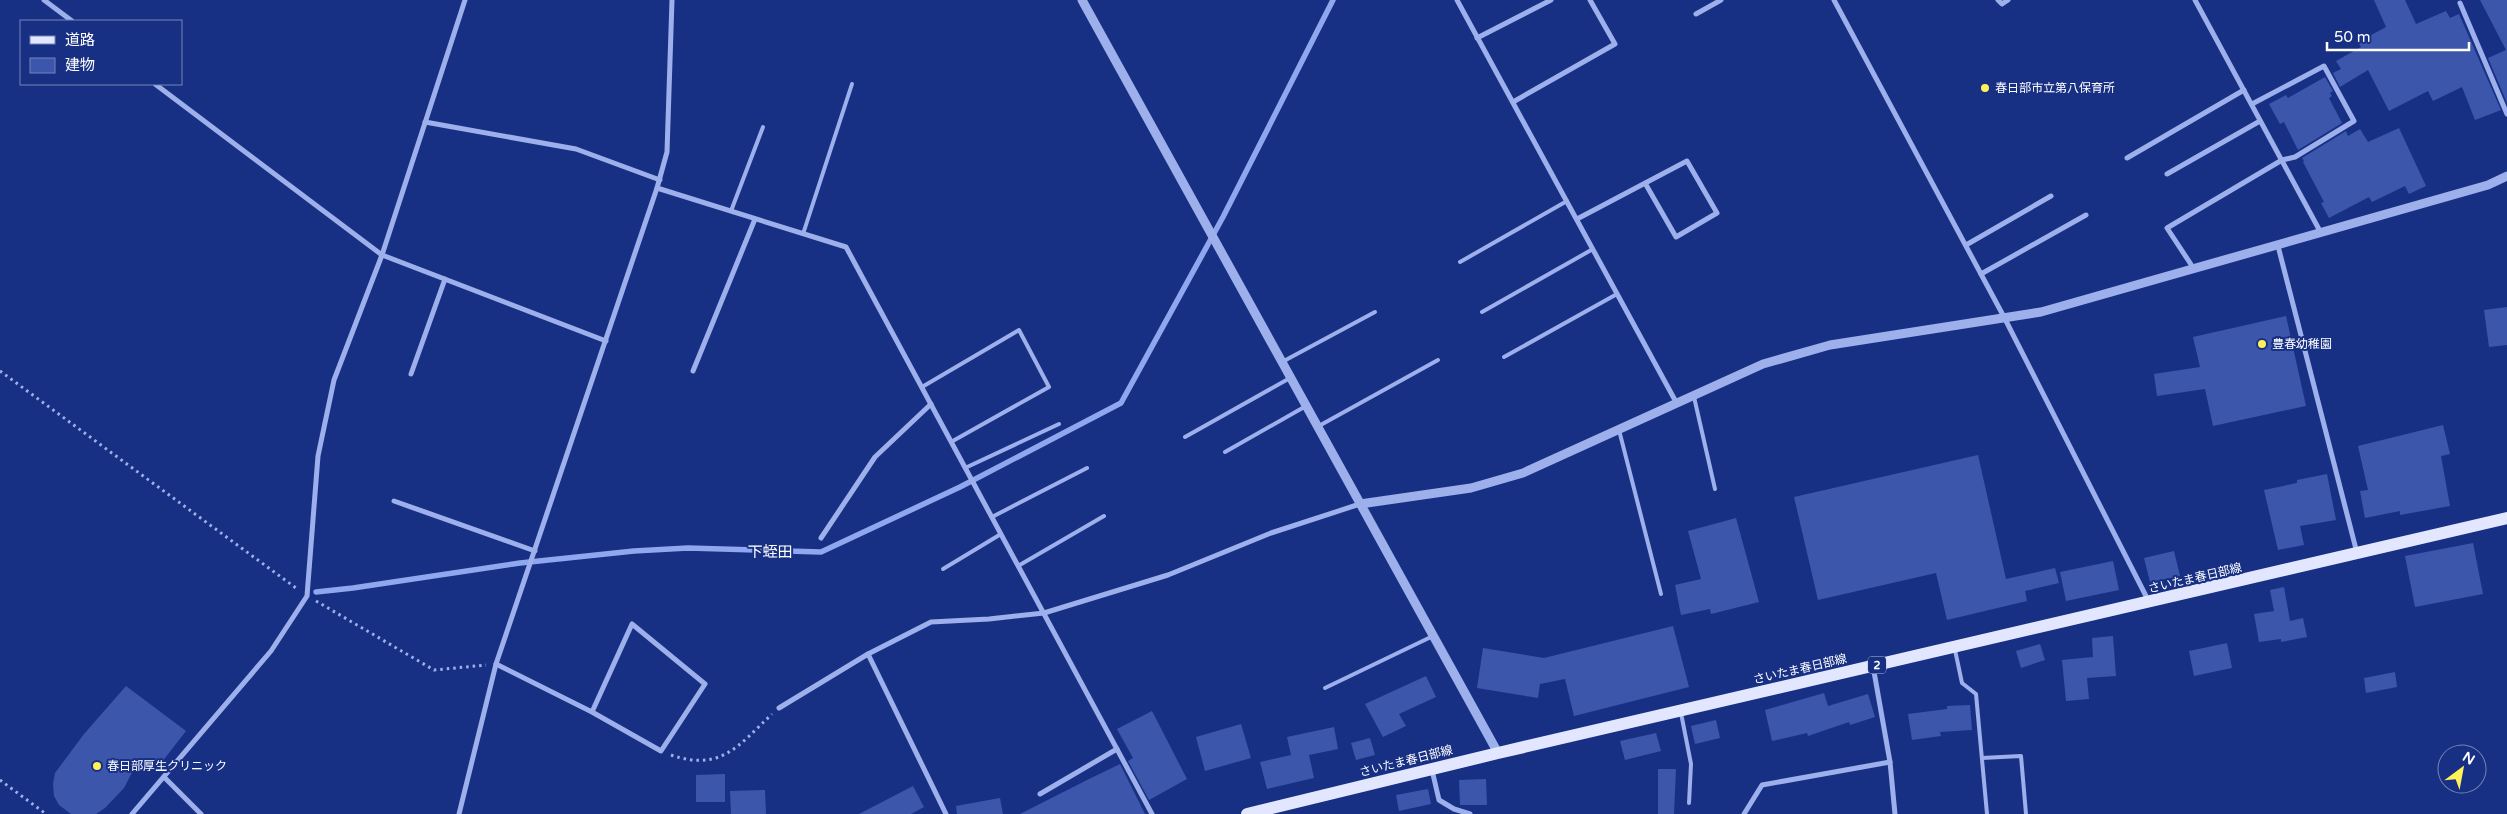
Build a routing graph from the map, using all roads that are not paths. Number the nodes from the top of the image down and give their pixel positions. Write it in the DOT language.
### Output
graph roads {
  1 [pos="44,0"];
  2 [pos="465,0"];
  3 [pos="672,0"];
  4 [pos="1082,0"];
  5 [pos="1457,0"];
  6 [pos="1551,0"];
  7 [pos="1590,0"];
  8 [pos="1722,0"];
  9 [pos="1834,0"];
  10 [pos="1998,0"];
  11 [pos="2008,0"];
  12 [pos="2195,0"];
  13 [pos="2460,3"];
  14 [pos="1696,14"];
  15 [pos="71,20"];
  16 [pos="1478,38"];
  17 [pos="852,84"];
  18 [pos="156,85"];
  19 [pos="2244,90"];
  20 [pos="1513,102"];
  21 [pos="2252,104"];
  22 [pos="2507,114"];
  23 [pos="2260,121"];
  24 [pos="425,122"];
  25 [pos="763,127"];
  26 [pos="2127,158"];
  27 [pos="2282,160"];
  28 [pos="2167,174"];
  29 [pos="2507,176"];
  30 [pos="660,180"];
  31 [pos="1646,183"];
  32 [pos="657,188"];
  33 [pos="2051,196"];
  34 [pos="1567,201"];
  35 [pos="731,211"];
  36 [pos="2086,215"];
  37 [pos="755,219"];
  38 [pos="1577,219"];
  39 [pos="2321,233"];
  40 [pos="803,234"];
  41 [pos="1966,244"];
  42 [pos="2278,246"];
  43 [pos="1593,249"];
  44 [pos="382,254"];
  45 [pos="1460,262"];
  46 [pos="2194,269"];
  47 [pos="1981,274"];
  48 [pos="445,279"];
  49 [pos="1617,294"];
  50 [pos="1375,312"];
  51 [pos="1482,312"];
  52 [pos="2004,317"];
  53 [pos="606,342"];
  54 [pos="1504,357"];
  55 [pos="1438,360"];
  56 [pos="1281,362"];
  57 [pos="692,371"];
  58 [pos="411,374"];
  59 [pos="1290,378"];
  60 [pos="922,387"];
  61 [pos="1694,395"];
  62 [pos="1676,402"];
  63 [pos="931,404"];
  64 [pos="1306,406"];
  65 [pos="1060,424"];
  66 [pos="1317,427"];
  67 [pos="1619,430"];
  68 [pos="1186,437"];
  69 [pos="951,442"];
  70 [pos="1225,452"];
  71 [pos="965,468"];
  72 [pos="1087,468"];
  73 [pos="1715,489"];
  74 [pos="394,501"];
  75 [pos="1360,504"];
  76 [pos="1104,516"];
  77 [pos="992,517"];
  78 [pos="2507,518"];
  79 [pos="1001,534"];
  80 [pos="821,538"];
  81 [pos="535,551"];
  82 [pos="2357,554"];
  83 [pos="1018,566"];
  84 [pos="943,569"];
  85 [pos="1660,594"];
  86 [pos="2150,603"];
  87 [pos="1044,613"];
  88 [pos="1433,636"];
  89 [pos="1954,648"];
  90 [pos="868,654"];
  91 [pos="496,664"];
  92 [pos="1873,666"];
  93 [pos="1325,688"];
  94 [pos="779,708"];
  95 [pos="1680,711"];
  96 [pos="592,712"];
  97 [pos="1117,749"];
  98 [pos="1498,753"];
  99 [pos="1982,758"];
  100 [pos="1890,762"];
  101 [pos="1432,769"];
  102 [pos="164,777"];
  103 [pos="1040,794"];
  104 [pos="1689,803"];
  105 [pos="132,814"];
  106 [pos="201,814"];
  107 [pos="459,814"];
  108 [pos="946,814"];
  109 [pos="1152,814"];
  110 [pos="1247,814"];
  111 [pos="1470,814"];
  112 [pos="1744,814"];
  113 [pos="1894,814"];
  114 [pos="1987,814"];
  115 [pos="2026,814"];
  1 -- 15 [label="street"];
  2 -- 24 [label="street"];
  3 -- 30 [label="street"];
  4 -- 56 [label="street"];
  5 -- 16 [label="street"];
  6 -- 16 [label="street"];
  7 -- 20 [label="street"];
  8 -- 14 [label="street"];
  9 -- 41 [label="street"];
  10 -- 11 [label="street"];
  12 -- 19 [label="street"];
  13 -- 22 [label="street"];
  16 -- 20 [label="street"];
  17 -- 40 [label="lane"];
  18 -- 44 [label="street"];
  19 -- 21 [label="street"];
  19 -- 26 [label="street"];
  20 -- 34 [label="street"];
  21 -- 23 [label="street"];
  21 -- 27 [label="street"];
  23 -- 27 [label="street"];
  23 -- 28 [label="street"];
  24 -- 30 [label="street"];
  24 -- 44 [label="street"];
  25 -- 35 [label="lane"];
  27 -- 39 [label="street"];
  27 -- 46 [label="street"];
  29 -- 39 [label="street"];
  30 -- 32 [label="street"];
  31 -- 31 [label="street"];
  31 -- 38 [label="street"];
  32 -- 35 [label="street"];
  32 -- 53 [label="street"];
  33 -- 41 [label="street"];
  34 -- 38 [label="street"];
  34 -- 45 [label="lane"];
  35 -- 37 [label="street"];
  36 -- 47 [label="street"];
  37 -- 40 [label="street"];
  37 -- 57 [label="street"];
  38 -- 43 [label="street"];
  39 -- 42 [label="street"];
  40 -- 60 [label="street"];
  41 -- 47 [label="street"];
  42 -- 46 [label="street"];
  42 -- 82 [label="street"];
  43 -- 49 [label="street"];
  43 -- 51 [label="lane"];
  44 -- 48 [label="street"];
  44 -- 102 [label="street"];
  46 -- 52 [label="street"];
  47 -- 52 [label="street"];
  48 -- 53 [label="street"];
  48 -- 58 [label="street"];
  49 -- 54 [label="lane"];
  49 -- 62 [label="street"];
  50 -- 56 [label="lane"];
  52 -- 61 [label="street"];
  52 -- 86 [label="street"];
  53 -- 81 [label="street"];
  55 -- 66 [label="lane"];
  56 -- 59 [label="street"];
  59 -- 64 [label="street"];
  59 -- 68 [label="lane"];
  60 -- 63 [label="street"];
  60 -- 69 [label="lane"];
  61 -- 62 [label="street"];
  61 -- 73 [label="lane"];
  62 -- 67 [label="street"];
  63 -- 69 [label="street"];
  63 -- 80 [label="street"];
  64 -- 66 [label="street"];
  64 -- 70 [label="lane"];
  65 -- 71 [label="lane"];
  66 -- 75 [label="street"];
  67 -- 75 [label="street"];
  67 -- 85 [label="lane"];
  69 -- 71 [label="street"];
  71 -- 77 [label="street"];
  72 -- 77 [label="lane"];
  74 -- 81 [label="street"];
  75 -- 87 [label="street"];
  75 -- 88 [label="street"];
  76 -- 83 [label="lane"];
  77 -- 79 [label="street"];
  78 -- 82 [label="main road, さいたま春日部線 / 2"];
  79 -- 83 [label="street"];
  79 -- 84 [label="lane"];
  81 -- 91 [label="street"];
  82 -- 86 [label="main road, さいたま春日部線 / 2"];
  83 -- 87 [label="street"];
  86 -- 89 [label="main road, さいたま春日部線 / 2"];
  87 -- 90 [label="street"];
  87 -- 97 [label="street"];
  88 -- 93 [label="lane"];
  88 -- 98 [label="street"];
  89 -- 92 [label="main road, さいたま春日部線 / 2"];
  89 -- 99 [label="lane"];
  90 -- 94 [label="street"];
  90 -- 108 [label="street"];
  91 -- 96 [label="street"];
  91 -- 107 [label="street"];
  92 -- 95 [label="main road, さいたま春日部線 / 2"];
  92 -- 100 [label="street"];
  95 -- 98 [label="main road, さいたま春日部線 / 2"];
  95 -- 104 [label="lane"];
  96 -- 96 [label="street"];
  97 -- 103 [label="street"];
  97 -- 109 [label="street"];
  98 -- 101 [label="main road, さいたま春日部線 / 2"];
  99 -- 114 [label="lane"];
  99 -- 115 [label="lane"];
  100 -- 112 [label="street"];
  100 -- 113 [label="street"];
  101 -- 110 [label="main road, さいたま春日部線 / 2"];
  101 -- 111 [label="street"];
  102 -- 105 [label="street"];
  102 -- 106 [label="street"];
}
